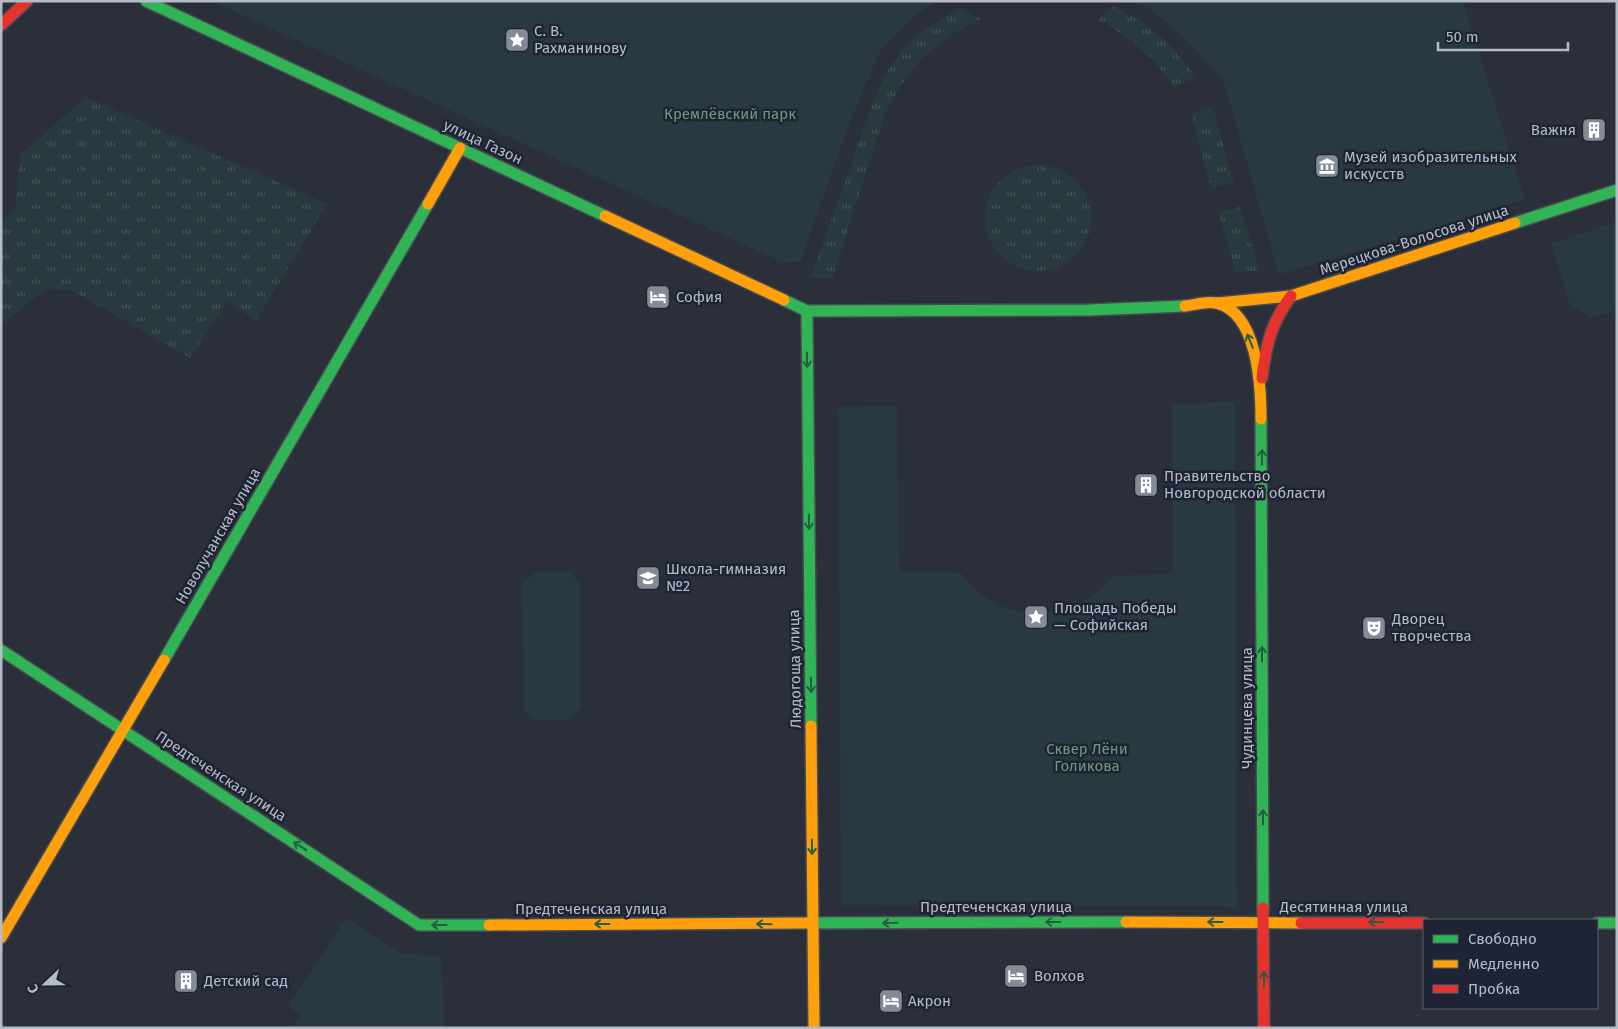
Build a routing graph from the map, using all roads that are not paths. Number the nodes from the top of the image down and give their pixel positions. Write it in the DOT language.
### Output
graph roads {
  1 [pos="27,1"];
  2 [pos="146,1"];
  3 [pos="1,25"];
  4 [pos="460,148"];
  5 [pos="1617,190"];
  6 [pos="1292,296"];
  7 [pos="1218,303"];
  8 [pos="807,311"];
  9 [pos="1261,388"];
  10 [pos="1,650"];
  11 [pos="122,730"];
  12 [pos="1264,922"];
  13 [pos="1423,923"];
  14 [pos="1598,923"];
  15 [pos="1617,923"];
  16 [pos="813,924"];
  17 [pos="1,938"];
  18 [pos="814,1028"];
  19 [pos="1264,1028"];
  1 -- 3 [label="main road"];
  2 -- 4 [label="main road, улица Газон"];
  4 -- 8 [label="main road, улица Газон"];
  4 -- 11 [label="main road, Новолучанская улица"];
  5 -- 6 [label="main road, Мерецкова-Волосова улица"];
  6 -- 7 [label="main road, Мерецкова-Волосова улица"];
  6 -- 9 [label="main road, Чудинцева улица"];
  7 -- 8 [label="main road"];
  9 -- 7 [label="main road, Чудинцева улица, one-way"];
  8 -- 16 [label="main road, Людогоща улица, one-way"];
  12 -- 9 [label="main road, Чудинцева улица, one-way"];
  10 -- 11 [label="main road, Предтеченская улица"];
  16 -- 11 [label="main road, Предтеченская улица, one-way"];
  11 -- 17 [label="main road, Новолучанская улица"];
  13 -- 12 [label="main road, Десятинная улица, one-way"];
  12 -- 16 [label="main road, Предтеченская улица, one-way"];
  19 -- 12 [label="main road, Чудинцева улица, one-way"];
  14 -- 15 [label="main road"];
  16 -- 18 [label="main road, Людогоща улица"];
}
